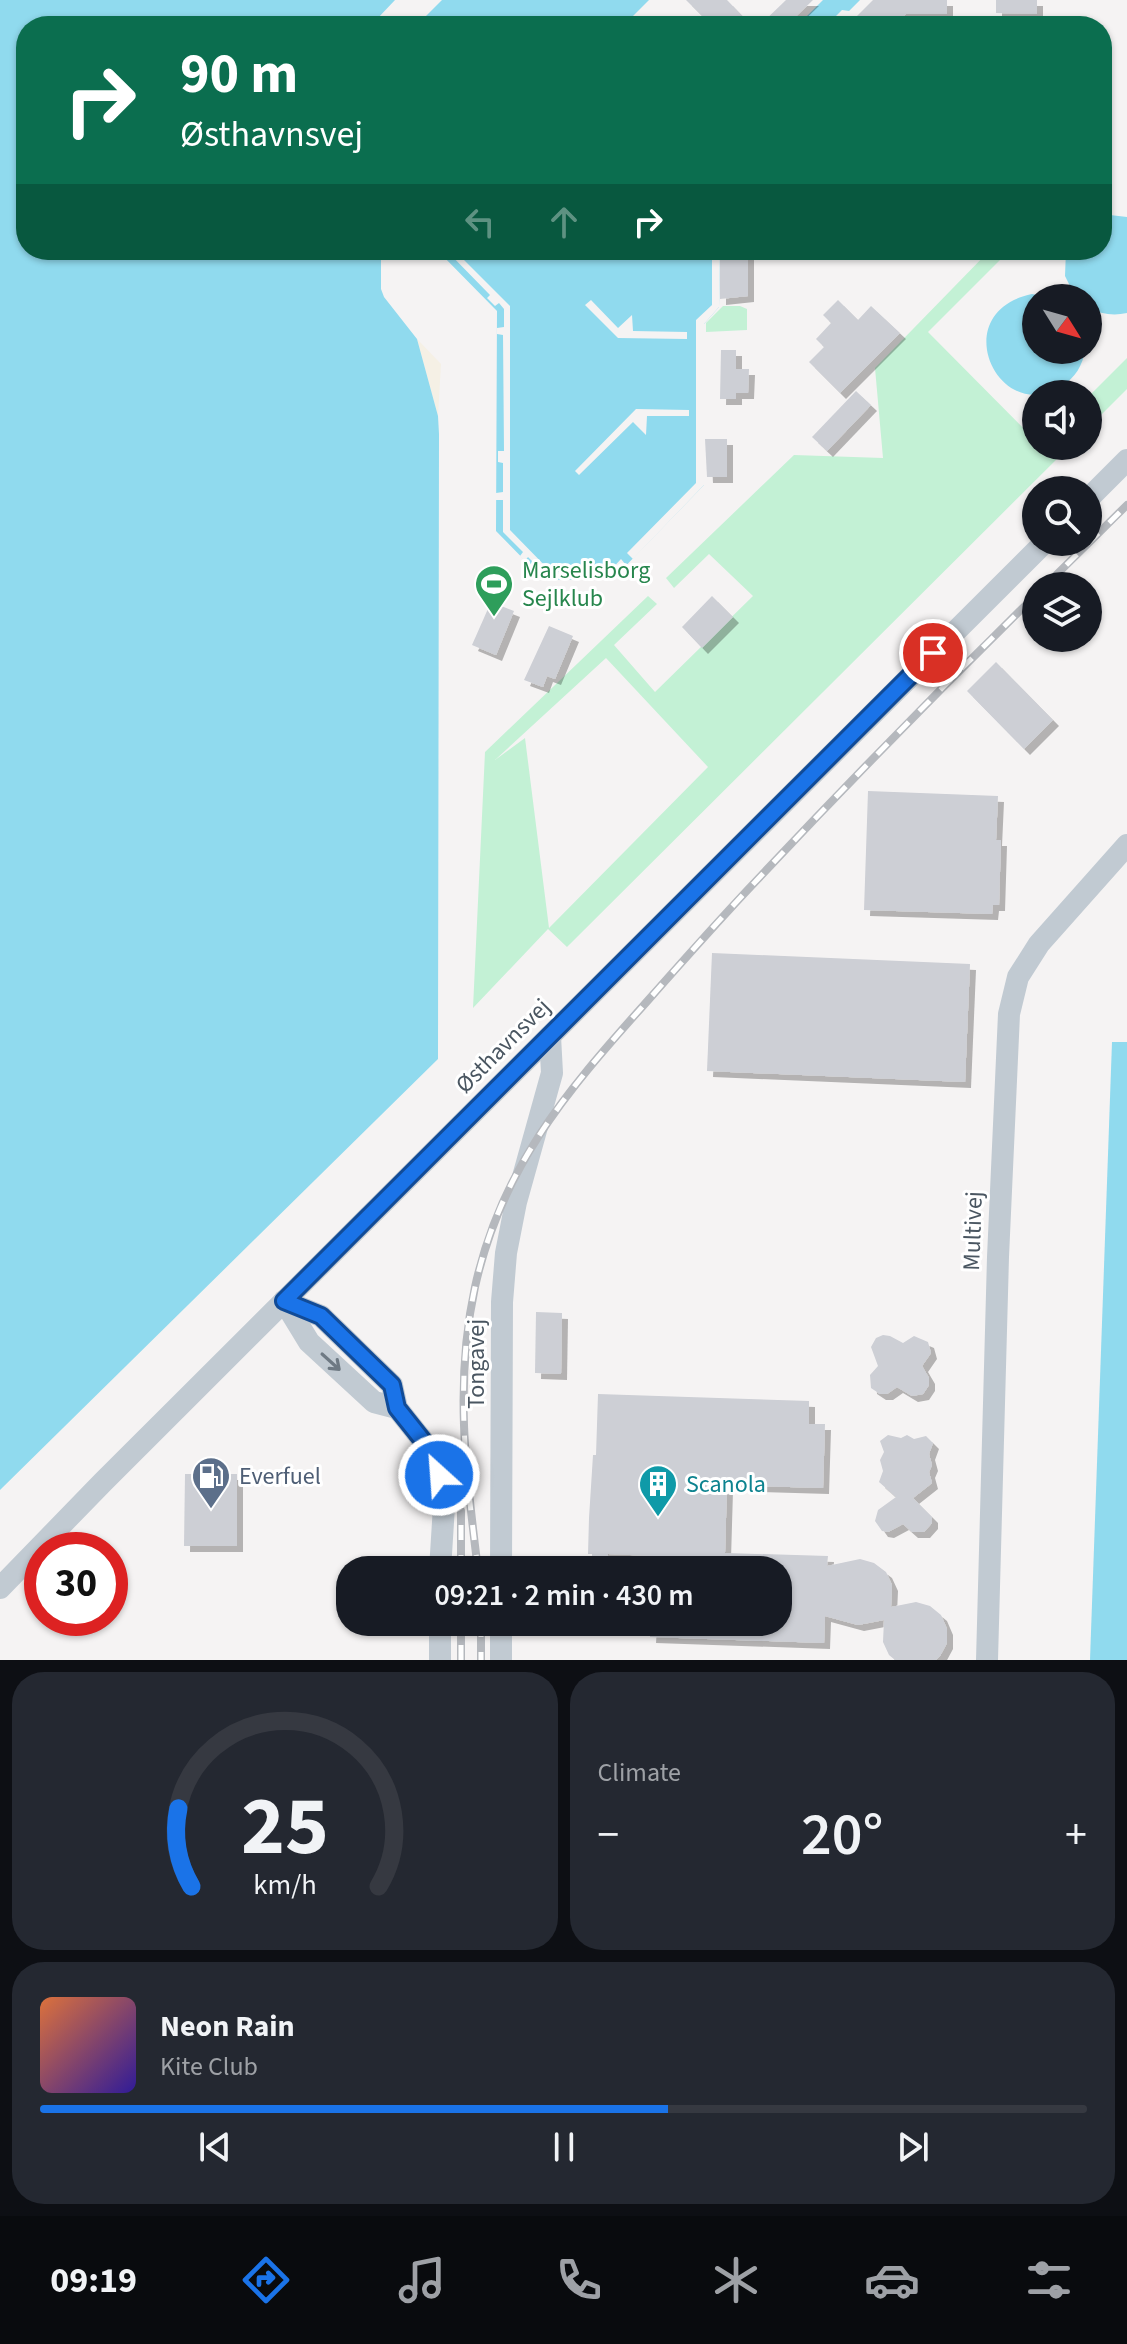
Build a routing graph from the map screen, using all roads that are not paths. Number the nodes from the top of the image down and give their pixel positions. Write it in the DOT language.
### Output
graph roads {
  1 [pos="1127,460"];
  2 [pos="1102,485"];
  3 [pos="1031,556"];
  4 [pos="1127,845"];
  5 [pos="550,1036"];
  6 [pos="284,1301"];
  7 [pos="441,1556"];
  8 [pos="501,1556"];
  9 [pos="0,1588"];
  10 [pos="440,1636"];
  11 [pos="501,1636"];
  12 [pos="440,1660"];
  13 [pos="501,1660"];
  14 [pos="987,1660"];
  1 -- 2 [label="street"];
  3 -- 5 [label="street, Østhavnsvej"];
  4 -- 14 [label="street, Multivej"];
  5 -- 6 [label="street, Østhavnsvej"];
  5 -- 8 [label="street, Tongavej"];
  6 -- 7 [label="street"];
  6 -- 9 [label="street, Østhavnsvej"];
  10 -- 12 [label="street"];
  11 -- 13 [label="street"];
}
